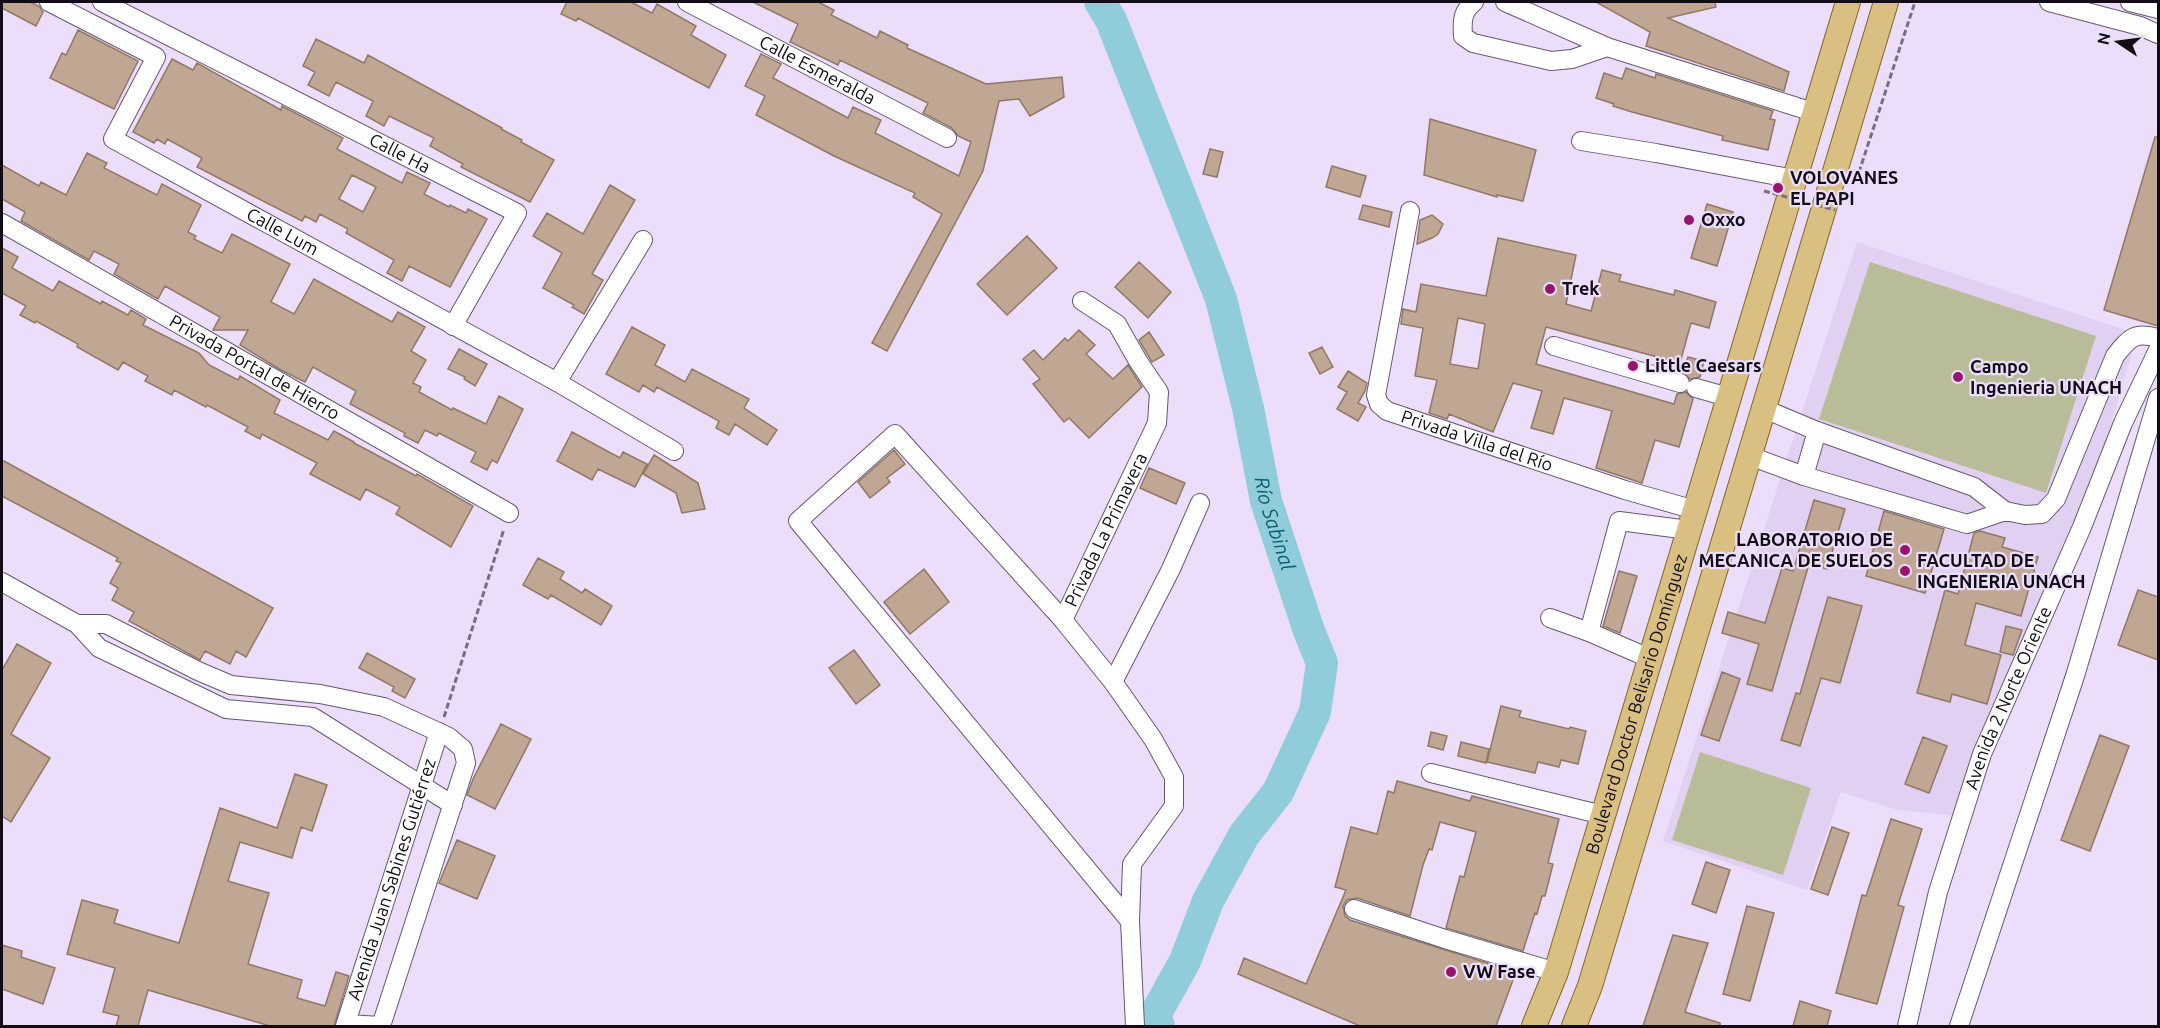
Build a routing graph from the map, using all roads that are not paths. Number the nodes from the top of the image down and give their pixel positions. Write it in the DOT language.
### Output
graph roads {
  1 [pos="50,2"];
  2 [pos="102,2"];
  3 [pos="687,2"];
  4 [pos="1474,2"];
  5 [pos="1505,2"];
  6 [pos="1848,2"];
  7 [pos="1886,2"];
  8 [pos="2055,2"];
  9 [pos="2130,2"];
  10 [pos="2158,9"];
  11 [pos="132,16"];
  12 [pos="2158,34"];
  13 [pos="120,38"];
  14 [pos="1607,46"];
  15 [pos="1821,87"];
  16 [pos="1856,97"];
  17 [pos="1813,112"];
  18 [pos="947,138"];
  19 [pos="1581,141"];
  20 [pos="1794,179"];
  21 [pos="1410,211"];
  22 [pos="2,223"];
  23 [pos="643,240"];
  24 [pos="1082,301"];
  25 [pos="453,326"];
  26 [pos="2158,338"];
  27 [pos="1554,346"];
  28 [pos="2158,350"];
  29 [pos="557,382"];
  30 [pos="1728,397"];
  31 [pos="2158,398"];
  32 [pos="1762,408"];
  33 [pos="1816,430"];
  34 [pos="674,451"];
  35 [pos="1750,456"];
  36 [pos="1804,476"];
  37 [pos="1200,503"];
  38 [pos="2004,511"];
  39 [pos="509,513"];
  40 [pos="1692,520"];
  41 [pos="2,582"];
  42 [pos="1550,618"];
  43 [pos="1063,620"];
  44 [pos="77,624"];
  45 [pos="1589,632"];
  46 [pos="1651,659"];
  47 [pos="1113,682"];
  48 [pos="305,693"];
  49 [pos="300,716"];
  50 [pos="439,732"];
  51 [pos="1431,773"];
  52 [pos="422,786"];
  53 [pos="453,805"];
  54 [pos="1604,816"];
  55 [pos="1354,909"];
  56 [pos="1130,921"];
  57 [pos="1556,972"];
  58 [pos="346,1025"];
  59 [pos="381,1026"];
  60 [pos="1135,1026"];
  61 [pos="1534,1026"];
  62 [pos="1574,1026"];
  63 [pos="1906,1026"];
  64 [pos="1959,1026"];
  1 -- 13 [label="street"];
  2 -- 11 [label="street"];
  3 -- 18 [label="street, Calle Esmeralda"];
  4 -- 14 [label="street"];
  5 -- 14 [label="street"];
  6 -- 15 [label="main road, Boulevard Doctor Belisario Domínguez"];
  7 -- 16 [label="main road, Boulevard Doctor Belisario Domínguez"];
  8 -- 12 [label="street"];
  9 -- 10 [label="street"];
  11 -- 13 [label="street"];
  11 -- 25 [label="street, Calle Ha"];
  13 -- 25 [label="street, Calle Lum"];
  14 -- 17 [label="street"];
  15 -- 16 [label="main road"];
  15 -- 17 [label="main road, Boulevard Doctor Belisario Domínguez"];
  16 -- 32 [label="main road, Boulevard Doctor Belisario Domínguez"];
  17 -- 20 [label="main road, Boulevard Doctor Belisario Domínguez"];
  19 -- 20 [label="street"];
  20 -- 30 [label="main road, Boulevard Doctor Belisario Domínguez"];
  21 -- 40 [label="street, Privada Villa del Río"];
  22 -- 39 [label="street, Privada Portal de Hierro"];
  23 -- 29 [label="street"];
  24 -- 43 [label="street, Privada La Primavera"];
  25 -- 29 [label="street, Calle Lum"];
  26 -- 38 [label="street"];
  27 -- 30 [label="street"];
  28 -- 63 [label="street, Avenida 2 Norte Oriente"];
  29 -- 34 [label="street, Calle Lum"];
  30 -- 40 [label="main road, Boulevard Doctor Belisario Domínguez"];
  31 -- 64 [label="street"];
  32 -- 33 [label="street"];
  32 -- 35 [label="main road, Boulevard Doctor Belisario Domínguez"];
  33 -- 36 [label="street"];
  33 -- 38 [label="street"];
  35 -- 36 [label="street"];
  35 -- 62 [label="main road, Boulevard Doctor Belisario Domínguez"];
  36 -- 38 [label="street"];
  37 -- 47 [label="street"];
  40 -- 45 [label="street"];
  40 -- 46 [label="main road, Boulevard Doctor Belisario Domínguez"];
  41 -- 44 [label="street"];
  42 -- 45 [label="street"];
  43 -- 47 [label="street, Privada La Primavera"];
  43 -- 56 [label="street"];
  44 -- 48 [label="street"];
  44 -- 49 [label="street"];
  45 -- 46 [label="street"];
  46 -- 54 [label="main road, Boulevard Doctor Belisario Domínguez"];
  47 -- 56 [label="street, Privada La Primavera"];
  48 -- 49 [label="street"];
  48 -- 50 [label="street"];
  49 -- 52 [label="street"];
  50 -- 52 [label="street, Avenida Juan Sabines Gutiérrez"];
  50 -- 53 [label="street, Avenida Juan Sabines Gutiérrez"];
  51 -- 54 [label="street"];
  52 -- 53 [label="street"];
  52 -- 58 [label="street, Avenida Juan Sabines Gutiérrez"];
  53 -- 59 [label="street, Avenida Juan Sabines Gutiérrez"];
  54 -- 57 [label="main road, Boulevard Doctor Belisario Domínguez"];
  55 -- 57 [label="street"];
  56 -- 60 [label="street, Privada La Primavera"];
  57 -- 61 [label="main road, Boulevard Doctor Belisario Domínguez"];
  58 -- 59 [label="street"];
}
